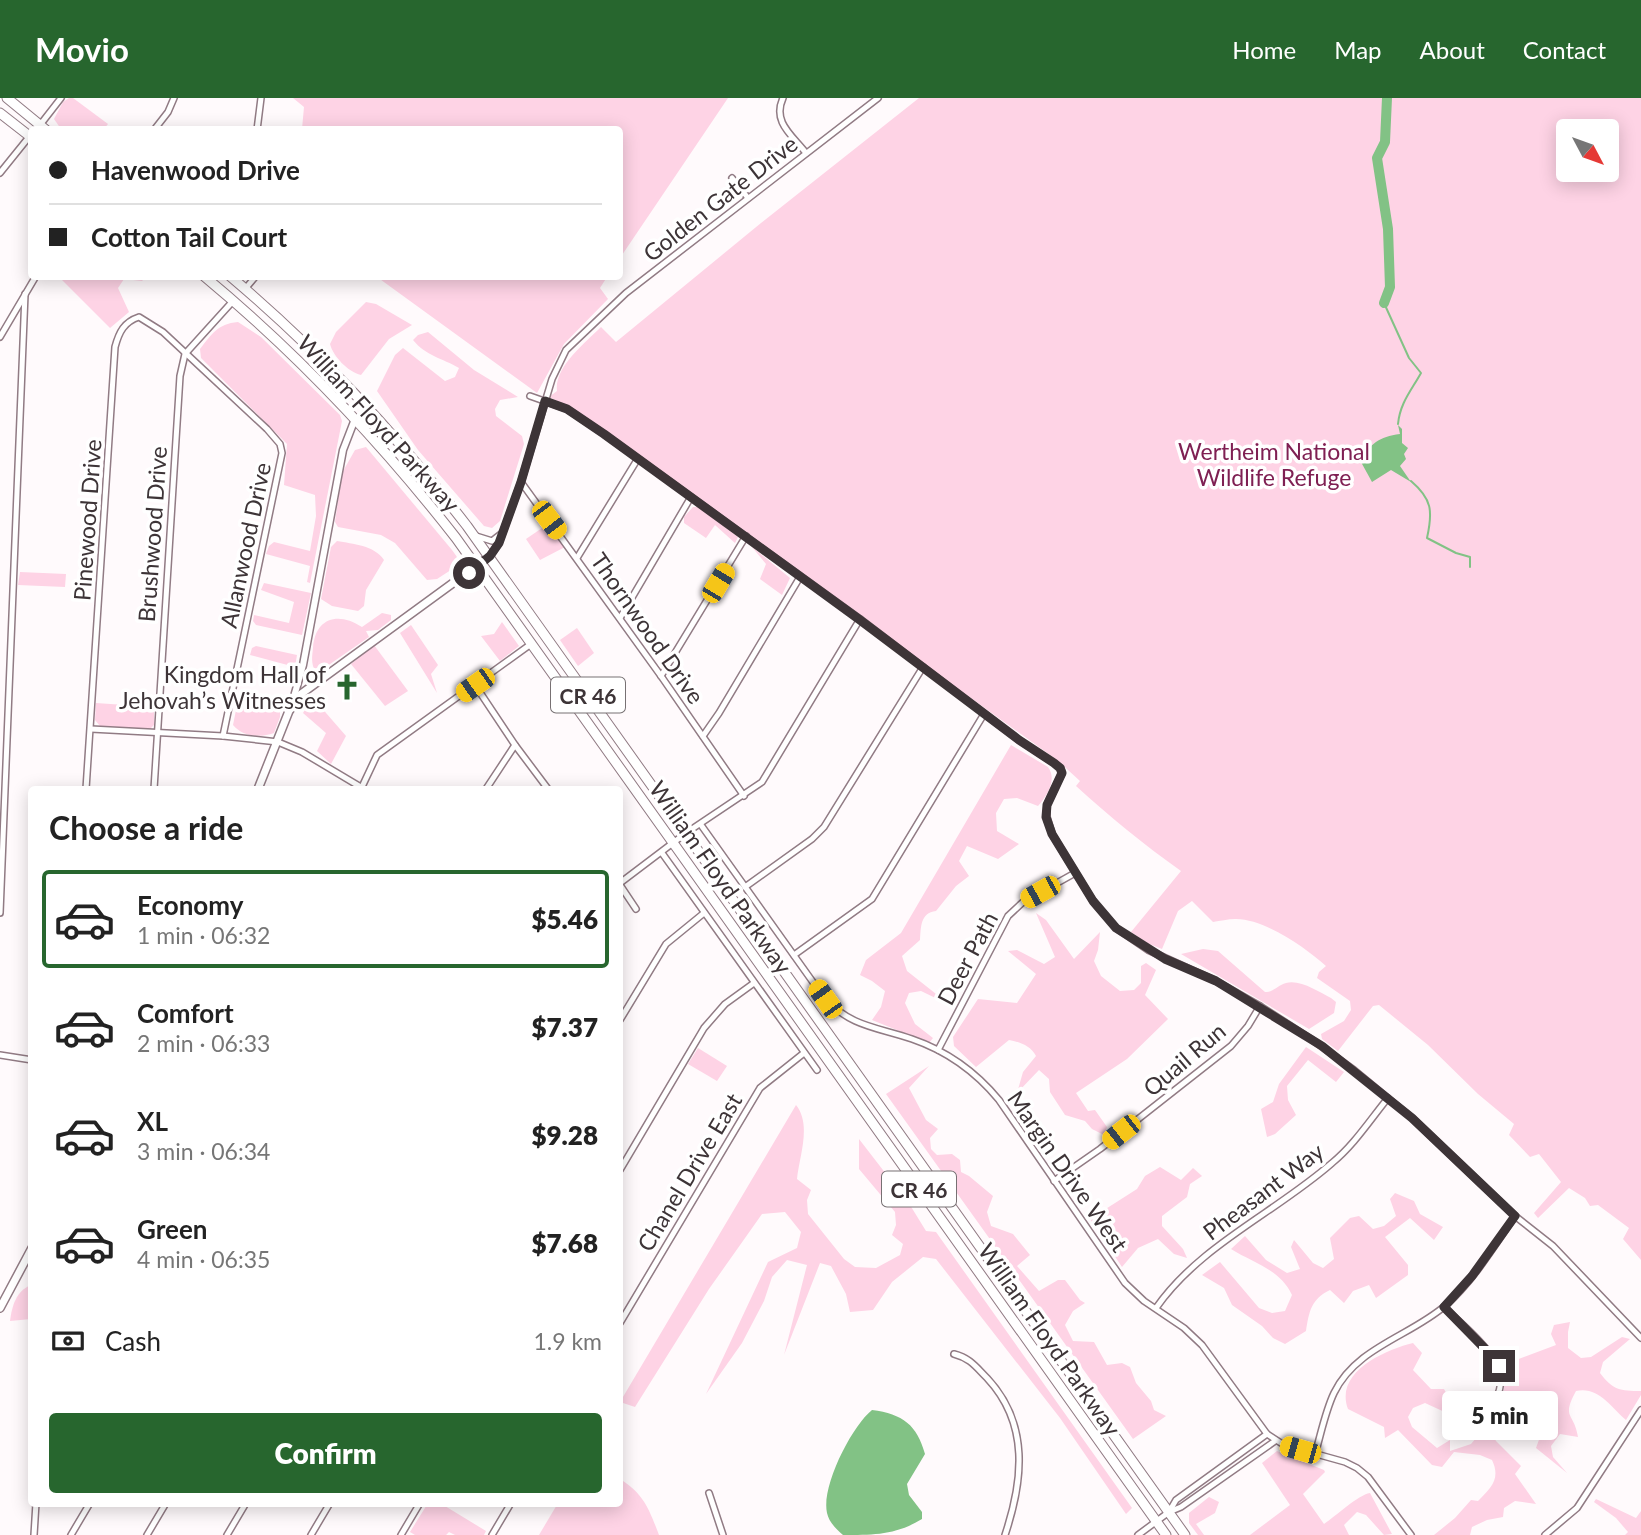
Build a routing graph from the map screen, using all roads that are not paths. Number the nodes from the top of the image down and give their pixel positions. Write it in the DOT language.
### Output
graph roads {
  1 [pos="7,98"];
  2 [pos="61,98"];
  3 [pos="174,98"];
  4 [pos="261,98"];
  5 [pos="783,98"];
  6 [pos="878,98"];
  7 [pos="0,113"];
  8 [pos="42,126"];
  9 [pos="44,126"];
  10 [pos="156,126"];
  11 [pos="258,126"];
  12 [pos="28,135"];
  13 [pos="28,139"];
  14 [pos="806,153"];
  15 [pos="0,173"];
  16 [pos="732,178"];
  17 [pos="748,198"];
  18 [pos="34,280"];
  19 [pos="209,280"];
  20 [pos="235,280"];
  21 [pos="253,280"];
  22 [pos="245,289"];
  23 [pos="25,294"];
  24 [pos="234,301"];
  25 [pos="0,337"];
  26 [pos="186,354"];
  27 [pos="530,396"];
  28 [pos="545,401"];
  29 [pos="355,419"];
  30 [pos="637,460"];
  31 [pos="521,482"];
  32 [pos="691,497"];
  33 [pos="503,532"];
  34 [pos="472,533"];
  35 [pos="746,537"];
  36 [pos="490,556"];
  37 [pos="577,558"];
  38 [pos="477,567"];
  39 [pos="800,577"];
  40 [pos="620,618"];
  41 [pos="860,620"];
  42 [pos="532,643"];
  43 [pos="303,665"];
  44 [pos="923,667"];
  45 [pos="662,676"];
  46 [pos="475,685"];
  47 [pos="309,688"];
  48 [pos="289,711"];
  49 [pos="984,714"];
  50 [pos="90,729"];
  51 [pos="158,733"];
  52 [pos="223,736"];
  53 [pos="703,736"];
  54 [pos="278,742"];
  55 [pos="515,745"];
  56 [pos="2,783"];
  57 [pos="86,786"];
  58 [pos="154,786"];
  59 [pos="259,786"];
  60 [pos="357,786"];
  61 [pos="363,786"];
  62 [pos="488,786"];
  63 [pos="546,786"];
  64 [pos="744,796"];
  65 [pos="701,825"];
  66 [pos="686,833"];
  67 [pos="673,843"];
  68 [pos="662,853"];
  69 [pos="1074,873"];
  70 [pos="1,879"];
  71 [pos="623,882"];
  72 [pos="745,887"];
  73 [pos="623,889"];
  74 [pos="636,909"];
  75 [pos="704,912"];
  76 [pos="0,913"];
  77 [pos="794,955"];
  78 [pos="754,983"];
  79 [pos="1260,1006"];
  80 [pos="623,1015"];
  81 [pos="938,1050"];
  82 [pos="804,1053"];
  83 [pos="0,1055"];
  84 [pos="28,1059"];
  85 [pos="817,1070"];
  86 [pos="1388,1098"];
  87 [pos="623,1165"];
  88 [pos="1054,1181"];
  89 [pos="1515,1216"];
  90 [pos="28,1256"];
  91 [pos="1444,1307"];
  92 [pos="0,1308"];
  93 [pos="1156,1308"];
  94 [pos="623,1318"];
  95 [pos="1641,1338"];
  96 [pos="954,1354"];
  97 [pos="1641,1410"];
  98 [pos="1468,1426"];
  99 [pos="1267,1434"];
  100 [pos="1275,1441"];
  101 [pos="1315,1454"];
  102 [pos="709,1493"];
  103 [pos="36,1507"];
  104 [pos="88,1507"];
  105 [pos="164,1507"];
  106 [pos="244,1507"];
  107 [pos="328,1507"];
  108 [pos="418,1507"];
  109 [pos="509,1507"];
  110 [pos="1169,1512"];
  111 [pos="1156,1522"];
  112 [pos="313,1534"];
  113 [pos="1407,1534"];
  114 [pos="34,1535"];
  115 [pos="71,1535"];
  116 [pos="147,1535"];
  117 [pos="227,1535"];
  118 [pos="401,1535"];
  119 [pos="492,1535"];
  120 [pos="723,1535"];
  121 [pos="1005,1535"];
  122 [pos="1139,1535"];
  123 [pos="1166,1535"];
  124 [pos="1185,1535"];
  125 [pos="1545,1535"];
  1 -- 8 [label="highway"];
  2 -- 9 [label="street"];
  3 -- 10 [label="street"];
  4 -- 11 [label="street"];
  5 -- 14 [label="street"];
  6 -- 14 [label="street, Golden Gate Drive"];
  7 -- 12 [label="highway"];
  13 -- 15 [label="street"];
  14 -- 17 [label="street, Golden Gate Drive"];
  16 -- 17 [label="street"];
  17 -- 28 [label="street, Golden Gate Drive"];
  18 -- 23 [label="street"];
  19 -- 24 [label="highway, William Floyd Parkway / CR 46"];
  20 -- 22 [label="highway, William Floyd Parkway / CR 46"];
  21 -- 22 [label="street"];
  22 -- 34 [label="highway, William Floyd Parkway / CR 46"];
  23 -- 25 [label="street"];
  23 -- 56 [label="street"];
  24 -- 26 [label="street"];
  24 -- 29 [label="highway, William Floyd Parkway / CR 46"];
  26 -- 50 [label="street, Pinewood Drive"];
  26 -- 51 [label="street, Brushwood Drive"];
  26 -- 52 [label="street, Allanwood Drive"];
  27 -- 28 [label="street"];
  28 -- 30 [label="street"];
  28 -- 31 [label="street, Golden Gate Drive"];
  29 -- 38 [label="highway, William Floyd Parkway / CR 46"];
  29 -- 43 [label="street"];
  30 -- 32 [label="street"];
  30 -- 37 [label="street"];
  31 -- 33 [label="street, Golden Gate Drive"];
  31 -- 37 [label="street, Thornwood Drive"];
  32 -- 35 [label="street"];
  32 -- 40 [label="street"];
  33 -- 34 [label="street"];
  33 -- 36 [label="street, Golden Gate Drive"];
  34 -- 36 [label="highway, William Floyd Parkway / CR 46"];
  35 -- 39 [label="street"];
  35 -- 45 [label="street"];
  36 -- 38 [label="main road"];
  36 -- 66 [label="highway, William Floyd Parkway / CR 46"];
  37 -- 40 [label="street, Thornwood Drive"];
  38 -- 42 [label="highway, William Floyd Parkway / CR 46"];
  38 -- 47 [label="main road"];
  39 -- 41 [label="street"];
  39 -- 53 [label="street"];
  40 -- 45 [label="street, Thornwood Drive"];
  41 -- 44 [label="street"];
  41 -- 64 [label="street"];
  42 -- 46 [label="street"];
  42 -- 67 [label="highway, William Floyd Parkway / CR 46"];
  43 -- 47 [label="street"];
  43 -- 48 [label="street"];
  44 -- 49 [label="street"];
  44 -- 72 [label="street"];
  45 -- 53 [label="street, Thornwood Drive"];
  46 -- 55 [label="street"];
  46 -- 61 [label="street"];
  47 -- 48 [label="main road"];
  48 -- 54 [label="main road"];
  49 -- 69 [label="street"];
  49 -- 77 [label="street"];
  50 -- 51 [label="street"];
  50 -- 57 [label="street, Pinewood Drive"];
  51 -- 52 [label="street"];
  51 -- 58 [label="street, Brushwood Drive"];
  52 -- 54 [label="street"];
  53 -- 64 [label="street, Thornwood Drive"];
  54 -- 59 [label="main road"];
  54 -- 60 [label="street"];
  55 -- 62 [label="street"];
  55 -- 63 [label="street"];
  56 -- 70 [label="street"];
  64 -- 65 [label="street"];
  65 -- 66 [label="street"];
  65 -- 72 [label="street, Margin Drive West"];
  66 -- 67 [label="street"];
  66 -- 110 [label="highway, William Floyd Parkway / CR 46"];
  67 -- 68 [label="street"];
  67 -- 111 [label="highway, William Floyd Parkway / CR 46"];
  68 -- 71 [label="street"];
  68 -- 75 [label="street"];
  69 -- 79 [label="street"];
  69 -- 81 [label="street, Deer Path"];
  70 -- 76 [label="street"];
  72 -- 77 [label="street, Margin Drive West"];
  73 -- 74 [label="street"];
  75 -- 78 [label="street"];
  75 -- 80 [label="street"];
  77 -- 81 [label="street, Margin Drive West"];
  78 -- 82 [label="street"];
  78 -- 87 [label="street"];
  79 -- 86 [label="street"];
  79 -- 88 [label="street, Quail Run"];
  81 -- 88 [label="street, Margin Drive West"];
  82 -- 85 [label="street"];
  82 -- 94 [label="street, Chanel Drive East"];
  83 -- 84 [label="street"];
  86 -- 89 [label="street"];
  86 -- 93 [label="street, Pheasant Way"];
  88 -- 93 [label="street, Margin Drive West"];
  89 -- 91 [label="street"];
  89 -- 95 [label="street"];
  90 -- 92 [label="main road"];
  91 -- 98 [label="street"];
  91 -- 101 [label="street"];
  93 -- 99 [label="street, Margin Drive West"];
  96 -- 121 [label="street"];
  97 -- 125 [label="street"];
  99 -- 100 [label="street, Margin Drive West"];
  99 -- 110 [label="street"];
  100 -- 101 [label="street, Margin Drive West"];
  100 -- 110 [label="street"];
  101 -- 113 [label="street, Margin Drive West"];
  102 -- 120 [label="street"];
  103 -- 114 [label="street"];
  104 -- 115 [label="street"];
  105 -- 116 [label="street"];
  106 -- 117 [label="street"];
  107 -- 112 [label="street"];
  108 -- 118 [label="street"];
  109 -- 119 [label="street"];
  110 -- 111 [label="street"];
  110 -- 124 [label="highway, William Floyd Parkway / CR 46"];
  111 -- 122 [label="street"];
  111 -- 123 [label="highway, William Floyd Parkway / CR 46"];
}
